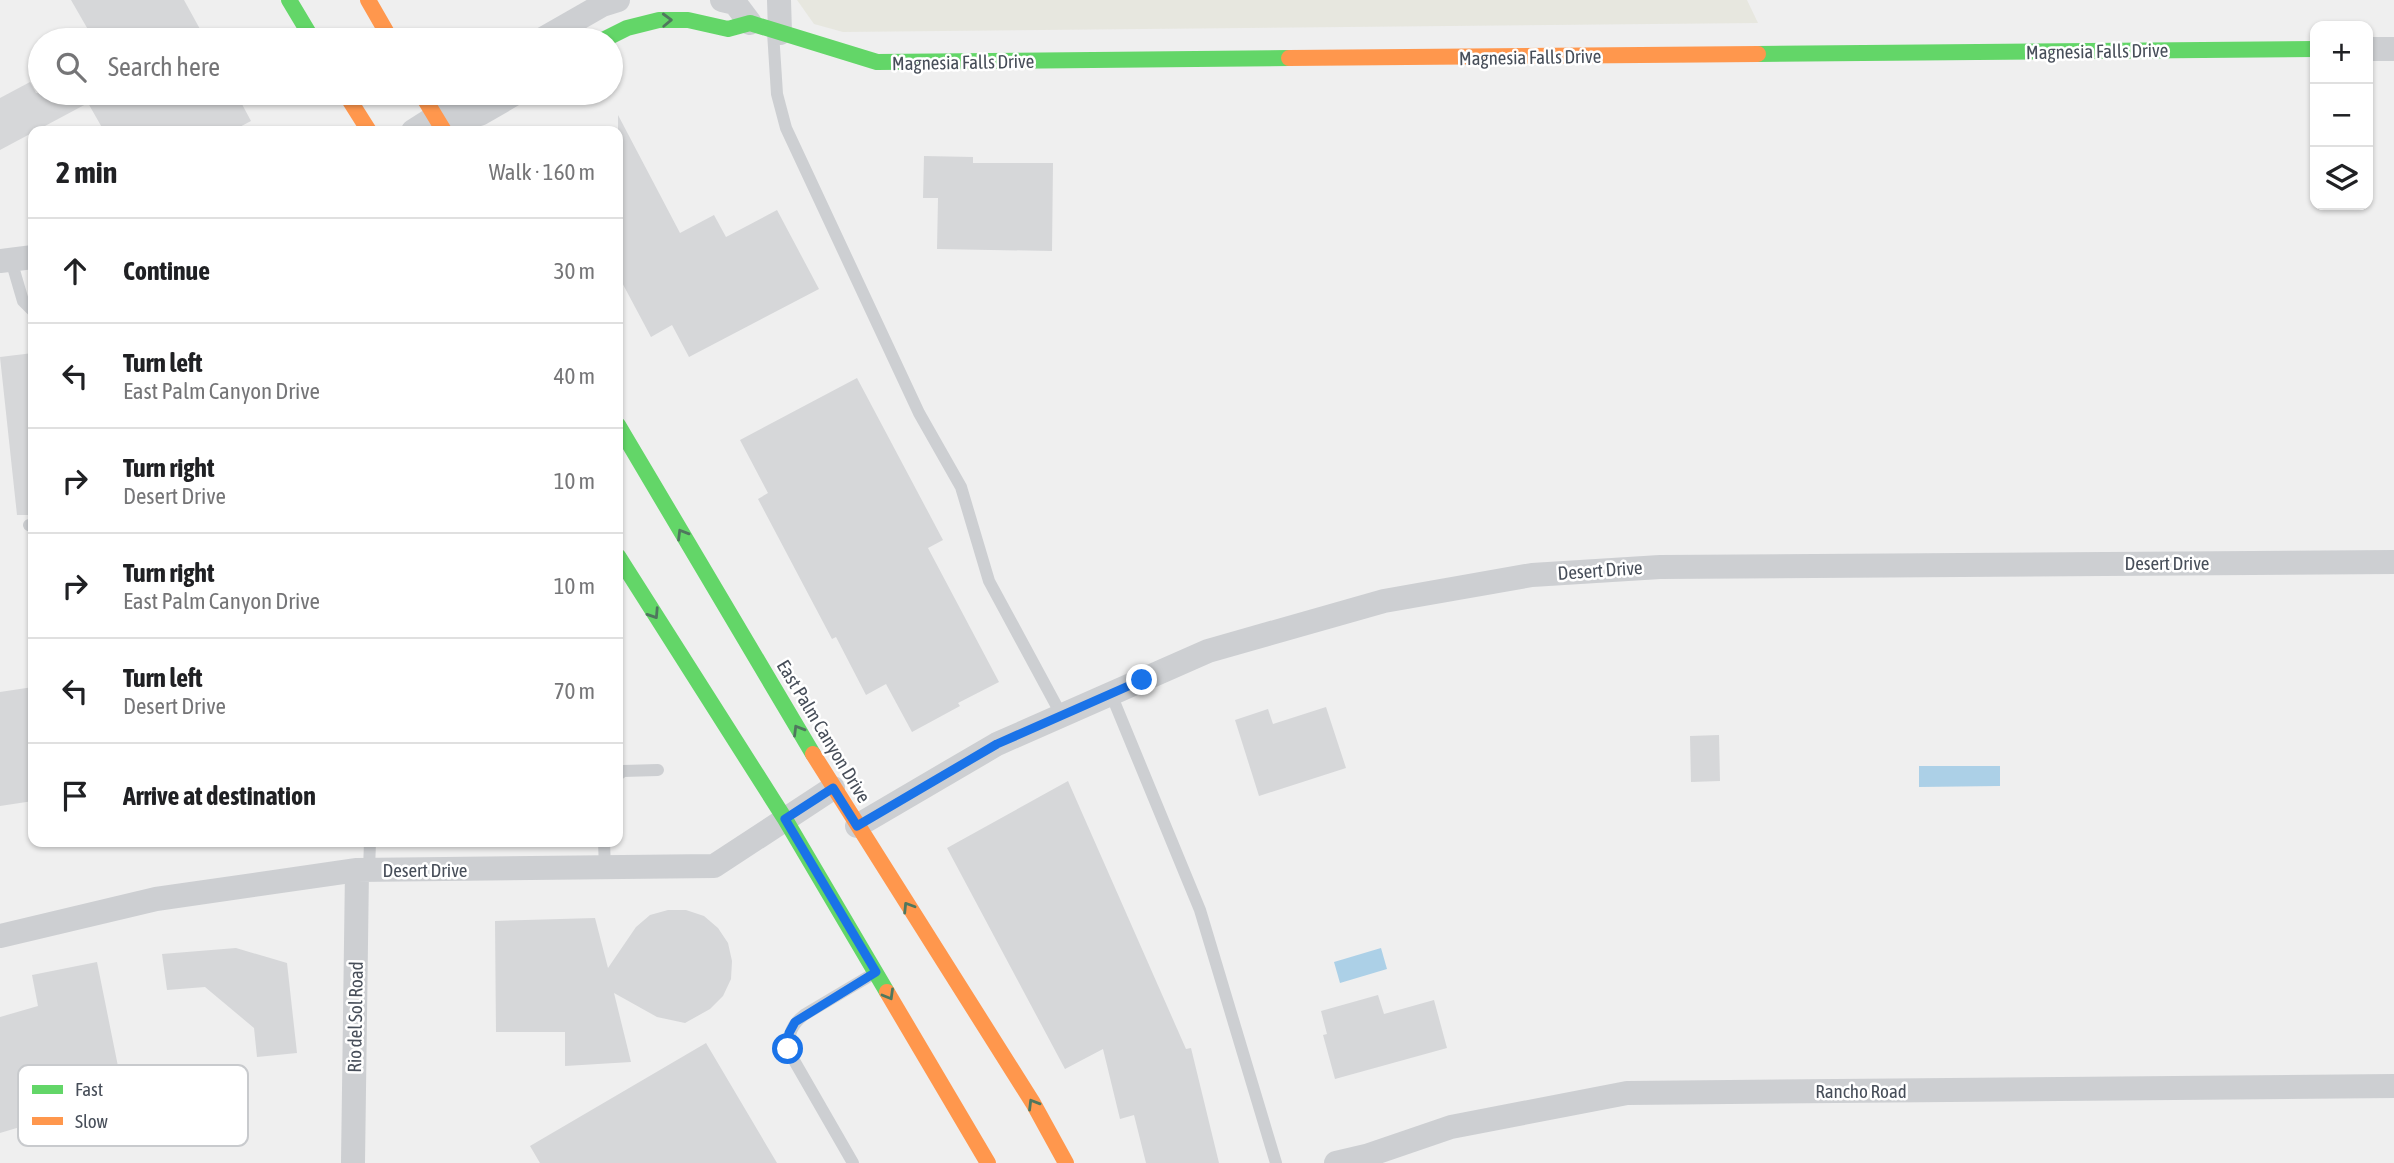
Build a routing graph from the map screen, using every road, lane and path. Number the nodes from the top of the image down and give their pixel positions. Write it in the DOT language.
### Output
graph roads {
  1 [pos="289,0"];
  2 [pos="368,0"];
  3 [pos="618,0"];
  4 [pos="722,0"];
  5 [pos="779,0"];
  6 [pos="306,28"];
  7 [pos="384,28"];
  8 [pos="562,28"];
  9 [pos="768,29"];
  10 [pos="623,30"];
  11 [pos="2310,49"];
  12 [pos="2373,49"];
  13 [pos="2394,49"];
  14 [pos="353,105"];
  15 [pos="428,105"];
  16 [pos="451,105"];
  17 [pos="495,105"];
  18 [pos="439,124"];
  19 [pos="366,126"];
  20 [pos="15,259"];
  21 [pos="28,306"];
  22 [pos="623,433"];
  23 [pos="2394,562"];
  24 [pos="623,564"];
  25 [pos="1111,694"];
  26 [pos="1062,716"];
  27 [pos="658,770"];
  28 [pos="623,771"];
  29 [pos="833,788"];
  30 [pos="785,819"];
  31 [pos="857,826"];
  32 [pos="369,847"];
  33 [pos="604,847"];
  34 [pos="605,868"];
  35 [pos="363,870"];
  36 [pos="0,936"];
  37 [pos="876,972"];
  38 [pos="2394,1086"];
  39 [pos="353,1163"];
  40 [pos="853,1163"];
  41 [pos="988,1163"];
  42 [pos="1066,1163"];
  43 [pos="1276,1163"];
  44 [pos="1336,1163"];
  1 -- 6 [label="main road"];
  2 -- 7 [label="main road"];
  3 -- 8 [label="street"];
  4 -- 9 [label="street, Magnesia Falls Drive"];
  5 -- 9 [label="street"];
  10 -- 9 [label="main road, Magnesia Falls Drive, one-way"];
  9 -- 11 [label="main road, Magnesia Falls Drive"];
  9 -- 26 [label="lane"];
  12 -- 13 [label="street"];
  14 -- 19 [label="main road"];
  15 -- 18 [label="main road"];
  16 -- 18 [label="street"];
  17 -- 18 [label="street"];
  20 -- 21 [label="lane"];
  29 -- 22 [label="main road, East Palm Canyon Drive, one-way"];
  23 -- 25 [label="street, Desert Drive"];
  24 -- 30 [label="main road, one-way"];
  25 -- 26 [label="street, Desert Drive"];
  25 -- 43 [label="lane"];
  26 -- 31 [label="street, Desert Drive"];
  27 -- 28 [label="lane"];
  29 -- 30 [label="street, Desert Drive"];
  29 -- 31 [label="main road, East Palm Canyon Drive"];
  30 -- 34 [label="street, Desert Drive"];
  30 -- 37 [label="main road"];
  42 -- 31 [label="main road, East Palm Canyon Drive, one-way"];
  32 -- 35 [label="lane"];
  33 -- 34 [label="lane"];
  34 -- 35 [label="street, Desert Drive"];
  35 -- 36 [label="street, Desert Drive"];
  35 -- 39 [label="street, Rio del Sol Road"];
  37 -- 40 [label="lane"];
  37 -- 41 [label="main road, one-way"];
  38 -- 44 [label="street, Rancho Road"];
}
